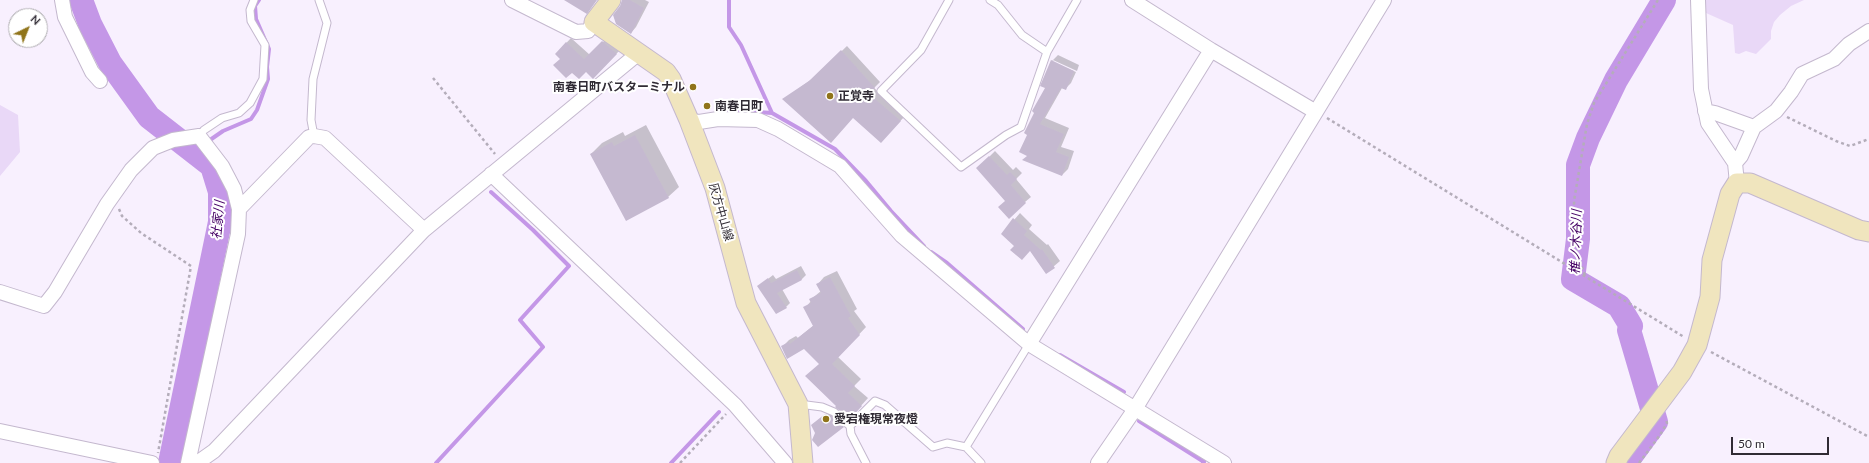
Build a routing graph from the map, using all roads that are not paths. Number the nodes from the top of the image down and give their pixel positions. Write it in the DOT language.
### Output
graph roads {
  1 [pos="62,0"];
  2 [pos="254,0"];
  3 [pos="319,0"];
  4 [pos="512,0"];
  5 [pos="611,0"];
  6 [pos="949,0"];
  7 [pos="990,0"];
  8 [pos="1077,0"];
  9 [pos="1132,0"];
  10 [pos="1384,0"];
  11 [pos="1698,0"];
  12 [pos="594,22"];
  13 [pos="1869,31"];
  14 [pos="1211,50"];
  15 [pos="640,52"];
  16 [pos="1047,52"];
  17 [pos="100,81"];
  18 [pos="1705,111"];
  19 [pos="1316,112"];
  20 [pos="689,120"];
  21 [pos="1754,127"];
  22 [pos="199,136"];
  23 [pos="314,136"];
  24 [pos="1735,163"];
  25 [pos="491,174"];
  26 [pos="1737,183"];
  27 [pos="239,209"];
  28 [pos="424,230"];
  29 [pos="1869,232"];
  30 [pos="0,292"];
  31 [pos="1029,344"];
  32 [pos="798,404"];
  33 [pos="1135,409"];
  34 [pos="850,426"];
  35 [pos="0,431"];
  36 [pos="966,447"];
  37 [pos="154,459"];
  38 [pos="188,463"];
  39 [pos="197,463"];
  40 [pos="785,463"];
  41 [pos="803,463"];
  42 [pos="866,463"];
  43 [pos="982,463"];
  44 [pos="1098,463"];
  45 [pos="1224,463"];
  46 [pos="1616,463"];
  1 -- 17 [label="street"];
  2 -- 22 [label="lane"];
  3 -- 23 [label="lane"];
  4 -- 12 [label="street"];
  5 -- 12 [label="main road"];
  6 -- 16 [label="lane"];
  7 -- 16 [label="lane"];
  8 -- 16 [label="lane"];
  9 -- 14 [label="street"];
  10 -- 19 [label="street"];
  11 -- 18 [label="street"];
  12 -- 15 [label="main road, 灰方中山線"];
  13 -- 21 [label="street"];
  14 -- 19 [label="street"];
  14 -- 31 [label="street"];
  15 -- 20 [label="main road, 灰方中山線"];
  15 -- 25 [label="street"];
  18 -- 21 [label="street"];
  18 -- 24 [label="street"];
  19 -- 33 [label="street"];
  20 -- 31 [label="street"];
  20 -- 32 [label="main road, 灰方中山線"];
  21 -- 24 [label="street"];
  22 -- 27 [label="street"];
  22 -- 30 [label="street"];
  23 -- 27 [label="street"];
  23 -- 28 [label="street"];
  24 -- 26 [label="street"];
  25 -- 28 [label="street"];
  25 -- 40 [label="street"];
  26 -- 29 [label="main road"];
  26 -- 46 [label="main road"];
  27 -- 38 [label="street"];
  28 -- 39 [label="street"];
  31 -- 33 [label="street"];
  31 -- 36 [label="lane"];
  32 -- 34 [label="lane"];
  32 -- 41 [label="main road, 灰方中山線"];
  33 -- 44 [label="street"];
  33 -- 45 [label="street"];
  34 -- 36 [label="lane"];
  34 -- 42 [label="lane"];
  35 -- 37 [label="street"];
  36 -- 43 [label="lane"];
}
